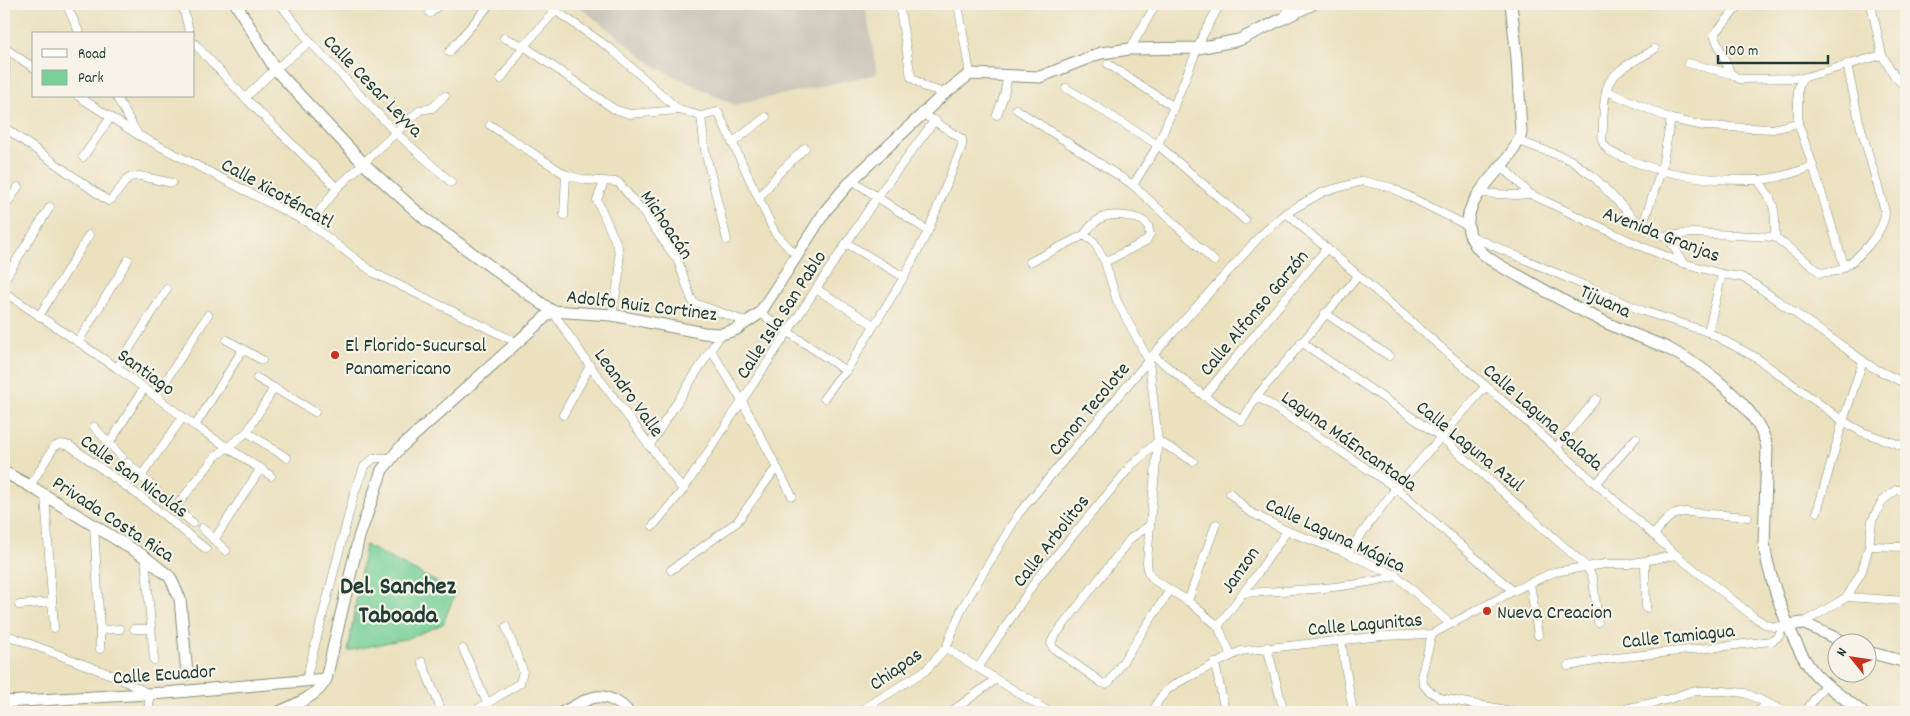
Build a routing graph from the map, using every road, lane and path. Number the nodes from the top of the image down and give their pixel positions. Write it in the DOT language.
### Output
graph roads {
  1 [pos="66,4"];
  2 [pos="182,4"];
  3 [pos="236,4"];
  4 [pos="280,4"];
  5 [pos="440,4"];
  6 [pos="490,4"];
  7 [pos="546,4"];
  8 [pos="899,4"];
  9 [pos="958,4"];
  10 [pos="1156,4"];
  11 [pos="1220,4"];
  12 [pos="1288,4"];
  13 [pos="1313,4"];
  14 [pos="1511,4"];
  15 [pos="1740,4"];
  16 [pos="1871,4"];
  17 [pos="554,11"];
  18 [pos="430,13"];
  19 [pos="1285,17"];
  20 [pos="79,32"];
  21 [pos="189,32"];
  22 [pos="504,38"];
  23 [pos="310,42"];
  24 [pos="195,44"];
  25 [pos="524,46"];
  26 [pos="5,48"];
  27 [pos="1198,48"];
  28 [pos="1655,49"];
  29 [pos="1130,50"];
  30 [pos="449,52"];
  31 [pos="1882,55"];
  32 [pos="1688,63"];
  33 [pos="1108,64"];
  34 [pos="1847,64"];
  35 [pos="32,67"];
  36 [pos="274,69"];
  37 [pos="970,74"];
  38 [pos="1731,74"];
  39 [pos="1008,76"];
  40 [pos="1802,78"];
  41 [pos="501,79"];
  42 [pos="1906,87"];
  43 [pos="1066,88"];
  44 [pos="4,90"];
  45 [pos="1607,91"];
  46 [pos="945,93"];
  47 [pos="444,96"];
  48 [pos="81,98"];
  49 [pos="117,98"];
  50 [pos="245,98"];
  51 [pos="1174,107"];
  52 [pos="1016,109"];
  53 [pos="680,110"];
  54 [pos="923,114"];
  55 [pos="702,116"];
  56 [pos="997,116"];
  57 [pos="111,117"];
  58 [pos="766,117"];
  59 [pos="936,120"];
  60 [pos="1671,120"];
  61 [pos="1798,124"];
  62 [pos="490,125"];
  63 [pos="4,127"];
  64 [pos="396,133"];
  65 [pos="138,135"];
  66 [pos="1520,141"];
  67 [pos="732,143"];
  68 [pos="1158,146"];
  69 [pos="806,148"];
  70 [pos="83,157"];
  71 [pos="364,164"];
  72 [pos="1502,166"];
  73 [pos="1813,166"];
  74 [pos="1661,171"];
  75 [pos="566,175"];
  76 [pos="852,180"];
  77 [pos="1758,180"];
  78 [pos="451,182"];
  79 [pos="604,182"];
  80 [pos="172,183"];
  81 [pos="1133,185"];
  82 [pos="18,187"];
  83 [pos="337,188"];
  84 [pos="1479,193"];
  85 [pos="1530,194"];
  86 [pos="877,197"];
  87 [pos="759,198"];
  88 [pos="50,207"];
  89 [pos="4,208"];
  90 [pos="1286,213"];
  91 [pos="564,215"];
  92 [pos="1245,220"];
  93 [pos="310,224"];
  94 [pos="1642,227"];
  95 [pos="928,231"];
  96 [pos="1470,231"];
  97 [pos="88,234"];
  98 [pos="1084,235"];
  99 [pos="1668,236"];
  100 [pos="1775,237"];
  101 [pos="727,240"];
  102 [pos="846,243"];
  103 [pos="1326,248"];
  104 [pos="796,255"];
  105 [pos="128,260"];
  106 [pos="1214,261"];
  107 [pos="1030,262"];
  108 [pos="1105,262"];
  109 [pos="1683,263"];
  110 [pos="1844,265"];
  111 [pos="1722,274"];
  112 [pos="1358,276"];
  113 [pos="904,277"];
  114 [pos="4,280"];
  115 [pos="167,289"];
  116 [pos="816,289"];
  117 [pos="4,292"];
  118 [pos="552,311"];
  119 [pos="760,313"];
  120 [pos="1325,313"];
  121 [pos="208,314"];
  122 [pos="612,315"];
  123 [pos="39,316"];
  124 [pos="747,322"];
  125 [pos="874,326"];
  126 [pos="1708,332"];
  127 [pos="788,333"];
  128 [pos="721,334"];
  129 [pos="227,340"];
  130 [pos="78,342"];
  131 [pos="516,342"];
  132 [pos="1301,342"];
  133 [pos="243,350"];
  134 [pos="711,350"];
  135 [pos="1389,356"];
  136 [pos="1151,358"];
  137 [pos="262,360"];
  138 [pos="1863,361"];
  139 [pos="590,366"];
  140 [pos="117,368"];
  141 [pos="846,371"];
  142 [pos="257,378"];
  143 [pos="1906,384"];
  144 [pos="1486,386"];
  145 [pos="144,388"];
  146 [pos="274,388"];
  147 [pos="156,396"];
  148 [pos="1204,396"];
  149 [pos="1257,396"];
  150 [pos="824,398"];
  151 [pos="1596,398"];
  152 [pos="742,401"];
  153 [pos="315,412"];
  154 [pos="563,415"];
  155 [pos="183,417"];
  156 [pos="1843,421"];
  157 [pos="195,426"];
  158 [pos="94,427"];
  159 [pos="247,432"];
  160 [pos="1441,437"];
  161 [pos="1636,438"];
  162 [pos="1158,441"];
  163 [pos="109,444"];
  164 [pos="227,446"];
  165 [pos="649,446"];
  166 [pos="1556,448"];
  167 [pos="1906,448"];
  168 [pos="287,458"];
  169 [pos="392,458"];
  170 [pos="1194,460"];
  171 [pos="261,468"];
  172 [pos="776,468"];
  173 [pos="4,472"];
  174 [pos="141,476"];
  175 [pos="271,476"];
  176 [pos="1596,484"];
  177 [pos="30,486"];
  178 [pos="1396,488"];
  179 [pos="683,490"];
  180 [pos="1906,490"];
  181 [pos="1230,493"];
  182 [pos="45,496"];
  183 [pos="792,496"];
  184 [pos="175,508"];
  185 [pos="1817,512"];
  186 [pos="1748,517"];
  187 [pos="194,523"];
  188 [pos="1216,524"];
  189 [pos="94,525"];
  190 [pos="1150,525"];
  191 [pos="654,526"];
  192 [pos="202,528"];
  193 [pos="1287,530"];
  194 [pos="1654,535"];
  195 [pos="214,540"];
  196 [pos="1869,546"];
  197 [pos="1906,547"];
  198 [pos="206,549"];
  199 [pos="226,550"];
  200 [pos="1347,553"];
  201 [pos="1676,555"];
  202 [pos="145,557"];
  203 [pos="1645,561"];
  204 [pos="1588,567"];
  205 [pos="671,570"];
  206 [pos="1396,576"];
  207 [pos="1530,582"];
  208 [pos="1170,590"];
  209 [pos="1513,591"];
  210 [pos="1243,594"];
  211 [pos="1847,597"];
  212 [pos="1188,601"];
  213 [pos="1906,601"];
  214 [pos="52,602"];
  215 [pos="19,605"];
  216 [pos="1646,608"];
  217 [pos="1598,622"];
  218 [pos="1803,623"];
  219 [pos="1450,624"];
  220 [pos="1786,625"];
  221 [pos="1218,626"];
  222 [pos="54,628"];
  223 [pos="506,628"];
  224 [pos="120,629"];
  225 [pos="134,629"];
  226 [pos="152,629"];
  227 [pos="100,630"];
  228 [pos="4,634"];
  229 [pos="1432,634"];
  230 [pos="1538,635"];
  231 [pos="1828,635"];
  232 [pos="1341,642"];
  233 [pos="946,648"];
  234 [pos="1267,648"];
  235 [pos="100,649"];
  236 [pos="463,649"];
  237 [pos="1231,655"];
  238 [pos="1878,655"];
  239 [pos="154,660"];
  240 [pos="422,662"];
  241 [pos="1906,662"];
  242 [pos="1215,663"];
  243 [pos="1568,666"];
  244 [pos="978,668"];
  245 [pos="187,674"];
  246 [pos="326,679"];
  247 [pos="306,680"];
  248 [pos="995,680"];
  249 [pos="1826,683"];
  250 [pos="149,694"];
  251 [pos="4,702"];
  252 [pos="486,703"];
  253 [pos="1767,704"];
  254 [pos="284,711"];
  255 [pos="149,712"];
  256 [pos="442,712"];
  257 [pos="472,712"];
  258 [pos="563,712"];
  259 [pos="628,712"];
  260 [pos="859,712"];
  261 [pos="951,712"];
  262 [pos="1049,712"];
  263 [pos="1153,712"];
  264 [pos="1225,712"];
  265 [pos="1284,712"];
  266 [pos="1353,712"];
  267 [pos="1517,712"];
  268 [pos="1611,712"];
  269 [pos="1757,712"];
  270 [pos="1786,712"];
  271 [pos="1805,712"];
  272 [pos="1862,712"];
  1 -- 20 [label="street"];
  2 -- 21 [label="street"];
  3 -- 36 [label="street, Adolfo Ruiz Cortinez"];
  4 -- 23 [label="street, Calle Cesar Leyva"];
  5 -- 18 [label="street"];
  6 -- 30 [label="street"];
  7 -- 17 [label="street"];
  8 -- 46 [label="street"];
  9 -- 37 [label="street"];
  10 -- 29 [label="street"];
  11 -- 27 [label="street"];
  12 -- 19 [label="street"];
  13 -- 19 [label="street"];
  14 -- 66 [label="street"];
  15 -- 38 [label="street"];
  16 -- 31 [label="street"];
  17 -- 25 [label="street"];
  17 -- 53 [label="street"];
  19 -- 27 [label="street"];
  22 -- 25 [label="street"];
  23 -- 36 [label="street"];
  23 -- 64 [label="street, Calle Cesar Leyva"];
  24 -- 50 [label="street"];
  25 -- 41 [label="street"];
  25 -- 53 [label="street"];
  26 -- 35 [label="street"];
  26 -- 44 [label="street"];
  27 -- 29 [label="street"];
  27 -- 51 [label="street"];
  28 -- 45 [label="street"];
  29 -- 39 [label="street"];
  31 -- 34 [label="street"];
  31 -- 42 [label="street"];
  32 -- 38 [label="street"];
  33 -- 51 [label="street"];
  34 -- 40 [label="street"];
  34 -- 110 [label="street"];
  36 -- 50 [label="street"];
  36 -- 71 [label="street, Adolfo Ruiz Cortinez"];
  37 -- 39 [label="street"];
  37 -- 46 [label="street, Adolfo Ruiz Cortinez"];
  38 -- 40 [label="street"];
  39 -- 56 [label="street"];
  40 -- 61 [label="street"];
  43 -- 68 [label="street"];
  45 -- 60 [label="street"];
  45 -- 74 [label="street"];
  46 -- 54 [label="street, Adolfo Ruiz Cortinez"];
  47 -- 64 [label="street"];
  48 -- 57 [label="street, Calle Xicoténcatl"];
  49 -- 65 [label="street"];
  50 -- 83 [label="street"];
  51 -- 68 [label="street"];
  52 -- 81 [label="street"];
  53 -- 55 [label="street"];
  54 -- 59 [label="street"];
  54 -- 76 [label="street, Adolfo Ruiz Cortinez"];
  55 -- 67 [label="street"];
  55 -- 101 [label="street"];
  57 -- 65 [label="street, Calle Xicoténcatl"];
  57 -- 70 [label="street"];
  58 -- 67 [label="street"];
  59 -- 86 [label="street, Calle Isla San Pablo"];
  59 -- 95 [label="street"];
  60 -- 61 [label="street"];
  60 -- 74 [label="street"];
  61 -- 73 [label="street"];
  62 -- 75 [label="street"];
  63 -- 80 [label="street"];
  64 -- 71 [label="street"];
  64 -- 78 [label="street, Calle Cesar Leyva"];
  65 -- 93 [label="street, Calle Xicoténcatl"];
  66 -- 72 [label="street"];
  66 -- 94 [label="street"];
  67 -- 87 [label="street"];
  68 -- 81 [label="street"];
  68 -- 92 [label="street"];
  69 -- 87 [label="street"];
  71 -- 83 [label="street"];
  71 -- 118 [label="street, Adolfo Ruiz Cortinez"];
  72 -- 84 [label="street"];
  72 -- 85 [label="street, Avenida Granjas"];
  73 -- 77 [label="street"];
  73 -- 110 [label="street"];
  74 -- 77 [label="street"];
  74 -- 94 [label="street"];
  75 -- 79 [label="street, Michoacán"];
  75 -- 91 [label="street"];
  76 -- 86 [label="street"];
  76 -- 104 [label="street, Adolfo Ruiz Cortinez"];
  77 -- 100 [label="street"];
  79 -- 122 [label="street"];
  79 -- 124 [label="street, Michoacán"];
  81 -- 106 [label="street"];
  82 -- 89 [label="street"];
  83 -- 93 [label="street"];
  84 -- 85 [label="street, Avenida Granjas"];
  84 -- 96 [label="street"];
  85 -- 109 [label="street, Avenida Granjas"];
  86 -- 95 [label="street"];
  86 -- 102 [label="street, Calle Isla San Pablo"];
  87 -- 104 [label="street"];
  88 -- 114 [label="street"];
  90 -- 96 [label="street, Canon Tecolote"];
  90 -- 103 [label="street, Calle Laguna Salada"];
  90 -- 136 [label="street, Canon Tecolote"];
  93 -- 131 [label="street, Calle Xicoténcatl"];
  94 -- 99 [label="street"];
  95 -- 113 [label="street"];
  96 -- 126 [label="street, Canon Tecolote"];
  96 -- 220 [label="street, Tijuana"];
  97 -- 123 [label="street"];
  98 -- 107 [label="street"];
  98 -- 108 [label="street"];
  98 -- 108 [label="street"];
  99 -- 100 [label="street"];
  99 -- 109 [label="street"];
  100 -- 110 [label="street"];
  102 -- 113 [label="street"];
  102 -- 116 [label="street, Calle Isla San Pablo"];
  103 -- 112 [label="street, Calle Laguna Salada"];
  103 -- 148 [label="street, Calle Alfonso Garzón"];
  104 -- 119 [label="street, Adolfo Ruiz Cortinez"];
  105 -- 130 [label="street"];
  108 -- 136 [label="street"];
  109 -- 111 [label="street, Avenida Granjas"];
  111 -- 126 [label="street"];
  111 -- 138 [label="street, Avenida Granjas"];
  112 -- 120 [label="street"];
  112 -- 144 [label="street, Calle Laguna Salada"];
  113 -- 125 [label="street"];
  115 -- 140 [label="street"];
  116 -- 125 [label="street"];
  116 -- 127 [label="street, Calle Isla San Pablo"];
  117 -- 123 [label="street, Santiago"];
  118 -- 122 [label="street, Adolfo Ruiz Cortinez"];
  118 -- 131 [label="street"];
  118 -- 139 [label="street, Leandro Valle"];
  119 -- 124 [label="street, Adolfo Ruiz Cortinez"];
  119 -- 127 [label="street"];
  120 -- 132 [label="street"];
  120 -- 135 [label="street"];
  121 -- 147 [label="street"];
  122 -- 128 [label="street, Adolfo Ruiz Cortinez"];
  123 -- 130 [label="street, Santiago"];
  124 -- 128 [label="street, Adolfo Ruiz Cortinez"];
  125 -- 141 [label="street"];
  126 -- 156 [label="street, Canon Tecolote"];
  127 -- 141 [label="street"];
  127 -- 152 [label="street, Calle Isla San Pablo"];
  128 -- 134 [label="street"];
  129 -- 133 [label="street"];
  130 -- 140 [label="street, Santiago"];
  131 -- 169 [label="street"];
  132 -- 149 [label="street"];
  132 -- 160 [label="street, Calle Laguna Azul"];
  133 -- 137 [label="street"];
  133 -- 157 [label="street"];
  134 -- 152 [label="street"];
  134 -- 165 [label="street"];
  136 -- 148 [label="street"];
  136 -- 162 [label="street"];
  136 -- 233 [label="street, Canon Tecolote"];
  138 -- 143 [label="street, Avenida Granjas"];
  138 -- 156 [label="street"];
  139 -- 154 [label="street"];
  139 -- 165 [label="street, Leandro Valle"];
  140 -- 145 [label="street, Santiago"];
  141 -- 150 [label="street"];
  142 -- 146 [label="street"];
  144 -- 160 [label="street"];
  144 -- 166 [label="street, Calle Laguna Salada"];
  145 -- 147 [label="street, Santiago"];
  145 -- 163 [label="street"];
  146 -- 153 [label="street"];
  146 -- 159 [label="street"];
  147 -- 155 [label="street, Santiago"];
  148 -- 149 [label="street"];
  149 -- 178 [label="street, Laguna MáEncantada"];
  151 -- 166 [label="street"];
  152 -- 172 [label="street"];
  152 -- 179 [label="street, Calle Isla San Pablo"];
  155 -- 157 [label="street, Santiago"];
  155 -- 174 [label="street"];
  156 -- 167 [label="street, Canon Tecolote"];
  156 -- 185 [label="street"];
  157 -- 164 [label="street, Santiago"];
  158 -- 163 [label="street"];
  159 -- 164 [label="street"];
  159 -- 168 [label="street"];
  160 -- 178 [label="street"];
  160 -- 204 [label="street, Calle Laguna Azul"];
  161 -- 176 [label="street"];
  162 -- 170 [label="street"];
  162 -- 190 [label="street"];
  162 -- 244 [label="street, Calle Arbolitos"];
  163 -- 174 [label="street"];
  164 -- 171 [label="street, Santiago"];
  164 -- 184 [label="street"];
  165 -- 179 [label="street, Leandro Valle"];
  166 -- 176 [label="street, Calle Laguna Salada"];
  169 -- 246 [label="street"];
  169 -- 247 [label="street"];
  171 -- 175 [label="street, Santiago"];
  171 -- 195 [label="street"];
  172 -- 183 [label="street"];
  172 -- 205 [label="street"];
  173 -- 177 [label="street, Privada Costa Rica"];
  174 -- 184 [label="street"];
  176 -- 194 [label="street, Calle Laguna Salada"];
  177 -- 182 [label="street, Privada Costa Rica"];
  177 -- 198 [label="street, Calle San Nicolás"];
  178 -- 200 [label="street"];
  178 -- 209 [label="street, Laguna MáEncantada"];
  179 -- 191 [label="street, Calle Isla San Pablo"];
  180 -- 196 [label="street"];
  181 -- 193 [label="street, Calle Laguna Mágica"];
  182 -- 189 [label="street, Privada Costa Rica"];
  182 -- 214 [label="street"];
  184 -- 187 [label="street"];
  186 -- 194 [label="street"];
  188 -- 212 [label="street"];
  189 -- 202 [label="street, Privada Costa Rica"];
  189 -- 227 [label="street"];
  190 -- 208 [label="street"];
  190 -- 208 [label="street"];
  192 -- 195 [label="street"];
  193 -- 200 [label="street, Calle Laguna Mágica"];
  193 -- 210 [label="street, Janzon"];
  194 -- 201 [label="street, Calle Laguna Salada"];
  195 -- 199 [label="street"];
  196 -- 197 [label="street"];
  196 -- 211 [label="street"];
  200 -- 206 [label="street, Calle Laguna Mágica"];
  201 -- 203 [label="street, Calle Lagunitas"];
  201 -- 220 [label="street, Calle Laguna Salada"];
  202 -- 226 [label="street"];
  202 -- 245 [label="street, Privada Costa Rica"];
  203 -- 204 [label="street, Calle Lagunitas"];
  203 -- 216 [label="street"];
  204 -- 207 [label="street, Calle Lagunitas"];
  204 -- 217 [label="street"];
  206 -- 210 [label="street"];
  206 -- 219 [label="street, Calle Laguna Mágica"];
  207 -- 209 [label="street, Calle Lagunitas"];
  207 -- 230 [label="street"];
  208 -- 212 [label="street"];
  209 -- 219 [label="street, Calle Lagunitas"];
  210 -- 221 [label="street, Janzon"];
  211 -- 213 [label="street"];
  211 -- 218 [label="street"];
  212 -- 221 [label="street"];
  214 -- 215 [label="street"];
  214 -- 222 [label="street"];
  218 -- 220 [label="street"];
  218 -- 231 [label="street"];
  219 -- 229 [label="street, Calle Lagunitas"];
  220 -- 243 [label="street, Calle Tamiagua"];
  220 -- 249 [label="street, Tijuana"];
  221 -- 237 [label="street"];
  223 -- 252 [label="street"];
  224 -- 227 [label="street"];
  225 -- 226 [label="street"];
  226 -- 239 [label="street"];
  227 -- 235 [label="street"];
  228 -- 250 [label="street"];
  229 -- 232 [label="street, Calle Lagunitas"];
  229 -- 267 [label="street"];
  232 -- 234 [label="street, Calle Lagunitas"];
  232 -- 266 [label="street"];
  233 -- 244 [label="street"];
  233 -- 260 [label="street, Chiapas"];
  234 -- 237 [label="street, Calle Lagunitas"];
  234 -- 265 [label="street"];
  236 -- 252 [label="street"];
  237 -- 242 [label="street, Calle Lagunitas"];
  238 -- 241 [label="street"];
  240 -- 256 [label="street"];
  242 -- 263 [label="street, Calle Lagunitas"];
  242 -- 264 [label="street"];
  244 -- 248 [label="street"];
  246 -- 247 [label="street, Calle Ecuador"];
  246 -- 254 [label="street"];
  247 -- 250 [label="street, Calle Ecuador"];
  248 -- 261 [label="street"];
  248 -- 262 [label="street"];
  249 -- 271 [label="street"];
  249 -- 272 [label="street, Tijuana"];
  250 -- 251 [label="street, Calle Ecuador"];
  250 -- 255 [label="street"];
  252 -- 257 [label="street"];
  253 -- 268 [label="street"];
  253 -- 269 [label="street"];
  253 -- 270 [label="street"];
  258 -- 259 [label="street"];
}
